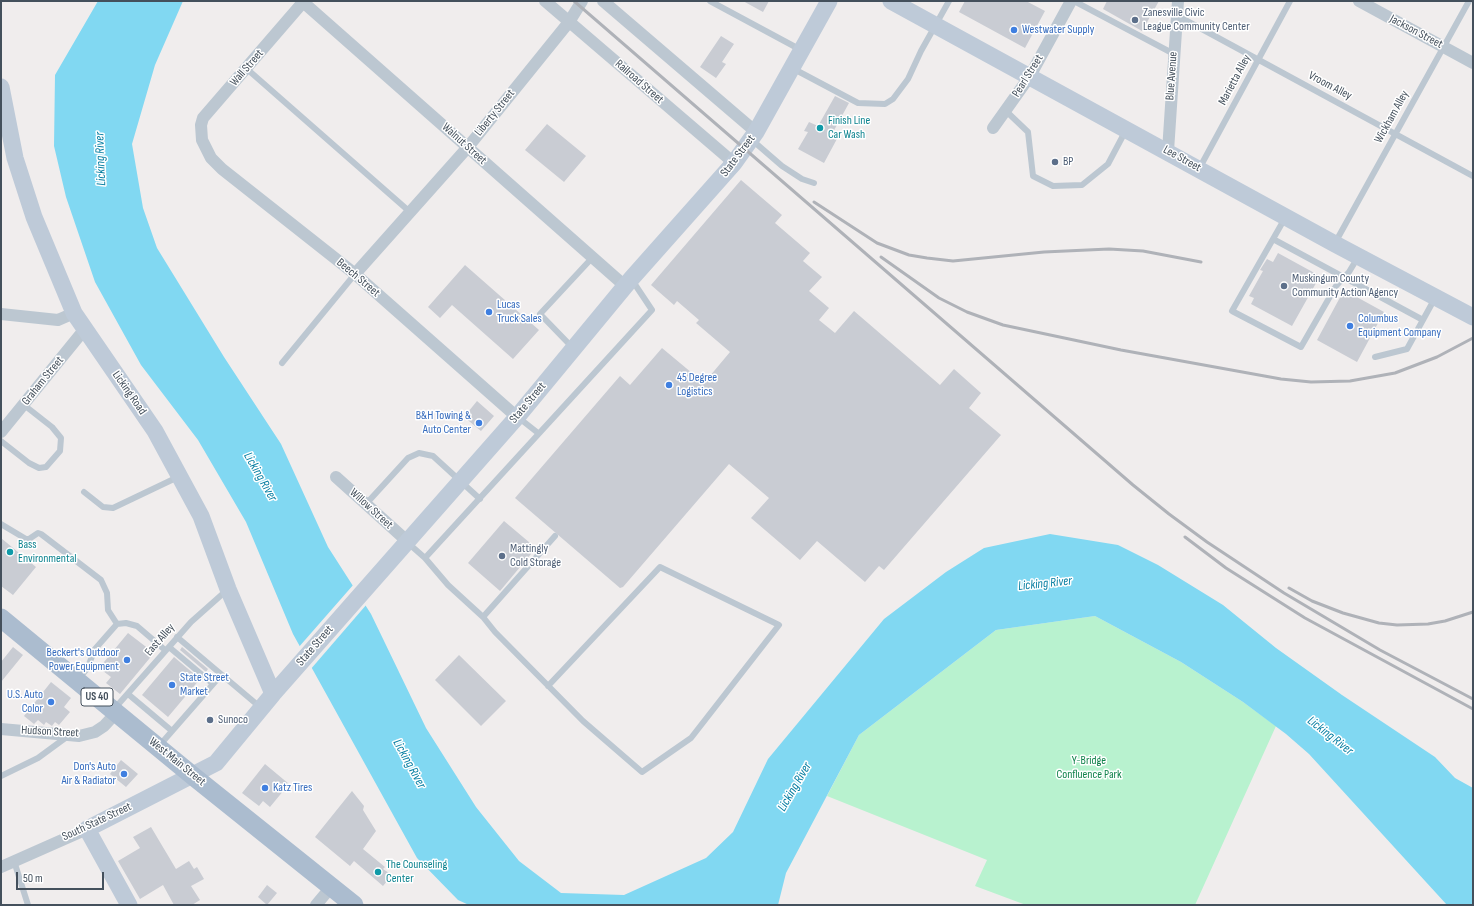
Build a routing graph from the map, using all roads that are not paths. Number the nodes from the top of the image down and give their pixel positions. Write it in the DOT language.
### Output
graph roads {
  1 [pos="545,1"];
  2 [pos="582,1"];
  3 [pos="603,1"];
  4 [pos="710,1"];
  5 [pos="829,1"];
  6 [pos="891,1"];
  7 [pos="949,1"];
  8 [pos="1073,1"];
  9 [pos="1178,1"];
  10 [pos="1290,1"];
  11 [pos="1359,1"];
  12 [pos="1469,1"];
  13 [pos="303,2"];
  14 [pos="1176,15"];
  15 [pos="569,22"];
  16 [pos="935,25"];
  17 [pos="1444,47"];
  18 [pos="801,50"];
  19 [pos="1174,54"];
  20 [pos="1258,60"];
  21 [pos="1473,63"];
  22 [pos="791,68"];
  23 [pos="247,69"];
  24 [pos="1030,76"];
  25 [pos="1,87"];
  26 [pos="1006,111"];
  27 [pos="993,128"];
  28 [pos="1126,129"];
  29 [pos="1396,134"];
  30 [pos="753,136"];
  31 [pos="202,140"];
  32 [pos="468,147"];
  33 [pos="1168,151"];
  34 [pos="734,163"];
  35 [pos="1199,169"];
  36 [pos="1473,176"];
  37 [pos="814,183"];
  38 [pos="410,212"];
  39 [pos="1285,216"];
  40 [pos="1273,239"];
  41 [pos="1335,244"];
  42 [pos="1359,256"];
  43 [pos="592,258"];
  44 [pos="355,274"];
  45 [pos="1344,277"];
  46 [pos="628,282"];
  47 [pos="1436,297"];
  48 [pos="1,314"];
  49 [pos="74,314"];
  50 [pos="1473,316"];
  51 [pos="1423,320"];
  52 [pos="84,330"];
  53 [pos="574,349"];
  54 [pos="1375,357"];
  55 [pos="282,363"];
  56 [pos="24,405"];
  57 [pos="517,417"];
  58 [pos="1,432"];
  59 [pos="538,433"];
  60 [pos="1,441"];
  61 [pos="179,476"];
  62 [pos="336,477"];
  63 [pos="460,481"];
  64 [pos="84,492"];
  65 [pos="480,499"];
  66 [pos="366,504"];
  67 [pos="1,524"];
  68 [pos="555,536"];
  69 [pos="407,541"];
  70 [pos="426,558"];
  71 [pos="228,589"];
  72 [pos="483,617"];
  73 [pos="1,618"];
  74 [pos="117,624"];
  75 [pos="177,637"];
  76 [pos="167,648"];
  77 [pos="221,675"];
  78 [pos="77,680"];
  79 [pos="213,684"];
  80 [pos="548,686"];
  81 [pos="278,689"];
  82 [pos="128,694"];
  83 [pos="262,708"];
  84 [pos="115,712"];
  85 [pos="1,729"];
  86 [pos="172,730"];
  87 [pos="69,735"];
  88 [pos="158,747"];
  89 [pos="1,776"];
  90 [pos="193,776"];
  91 [pos="87,830"];
  92 [pos="14,861"];
  93 [pos="1,867"];
  94 [pos="331,887"];
  95 [pos="28,905"];
  96 [pos="128,905"];
  97 [pos="316,905"];
  98 [pos="354,905"];
  1 -- 15 [label="street, Railroad Street"];
  2 -- 15 [label="street, Liberty Street"];
  3 -- 30 [label="street"];
  4 -- 18 [label="lane"];
  5 -- 18 [label="street, State Street"];
  6 -- 16 [label="street, Lee Street"];
  7 -- 16 [label="lane"];
  8 -- 19 [label="lane"];
  8 -- 24 [label="street, Pearl Street"];
  9 -- 14 [label="street, Blue Avenue"];
  10 -- 20 [label="lane, Marietta Alley"];
  11 -- 17 [label="street, Jackson Street"];
  12 -- 17 [label="lane, Wickham Alley"];
  13 -- 23 [label="street, Wall Street"];
  13 -- 32 [label="street, Walnut Street"];
  14 -- 19 [label="street, Blue Avenue"];
  14 -- 20 [label="lane, Vroom Alley"];
  15 -- 32 [label="street, Liberty Street"];
  15 -- 34 [label="street, Railroad Street"];
  16 -- 22 [label="lane"];
  16 -- 24 [label="street, Lee Street"];
  17 -- 21 [label="street, Jackson Street"];
  17 -- 29 [label="lane, Wickham Alley"];
  18 -- 22 [label="street, State Street"];
  19 -- 33 [label="street, Blue Avenue"];
  20 -- 29 [label="lane, Vroom Alley"];
  20 -- 35 [label="lane, Marietta Alley"];
  22 -- 30 [label="street, State Street"];
  23 -- 31 [label="street, Wall Street"];
  23 -- 38 [label="lane"];
  24 -- 26 [label="street, Pearl Street"];
  24 -- 28 [label="street, Lee Street"];
  25 -- 49 [label="street, Licking Road"];
  26 -- 27 [label="street, Pearl Street"];
  26 -- 28 [label="lane"];
  28 -- 33 [label="street, Lee Street"];
  29 -- 36 [label="lane, Vroom Alley"];
  29 -- 41 [label="lane, Wickham Alley"];
  30 -- 34 [label="street, State Street"];
  30 -- 37 [label="lane"];
  31 -- 44 [label="street, Beech Street"];
  32 -- 38 [label="street, Liberty Street"];
  32 -- 43 [label="street, Walnut Street"];
  33 -- 35 [label="street, Lee Street"];
  34 -- 46 [label="street, State Street"];
  35 -- 39 [label="street, Lee Street"];
  38 -- 44 [label="street, Liberty Street"];
  39 -- 40 [label="lane"];
  39 -- 41 [label="street, Lee Street"];
  40 -- 45 [label="lane"];
  40 -- 45 [label="lane"];
  41 -- 42 [label="street, Lee Street"];
  42 -- 45 [label="lane"];
  42 -- 47 [label="street, Lee Street"];
  43 -- 46 [label="street, Walnut Street"];
  43 -- 53 [label="lane"];
  44 -- 55 [label="lane"];
  44 -- 57 [label="street, Beech Street"];
  45 -- 51 [label="lane"];
  46 -- 53 [label="street, State Street"];
  46 -- 59 [label="lane"];
  47 -- 50 [label="street, Lee Street"];
  47 -- 51 [label="lane"];
  48 -- 49 [label="street"];
  49 -- 52 [label="street, Licking Road"];
  51 -- 54 [label="lane"];
  52 -- 56 [label="street, Graham Street"];
  52 -- 61 [label="street, Licking Road"];
  53 -- 57 [label="street, State Street"];
  56 -- 58 [label="street, Graham Street"];
  56 -- 60 [label="lane"];
  57 -- 59 [label="lane"];
  57 -- 63 [label="street, State Street"];
  59 -- 65 [label="lane"];
  61 -- 64 [label="lane"];
  61 -- 71 [label="street, Licking Road"];
  62 -- 66 [label="street, Willow Street"];
  63 -- 65 [label="lane"];
  63 -- 66 [label="lane"];
  63 -- 69 [label="street, State Street"];
  65 -- 70 [label="lane"];
  66 -- 69 [label="street, Willow Street"];
  67 -- 74 [label="lane"];
  68 -- 72 [label="lane"];
  69 -- 70 [label="lane"];
  69 -- 81 [label="street, State Street"];
  70 -- 72 [label="lane"];
  71 -- 75 [label="lane, East Alley"];
  71 -- 81 [label="street, Licking Road"];
  72 -- 80 [label="lane"];
  73 -- 78 [label="main road, West Main Street / US 40"];
  74 -- 76 [label="lane"];
  74 -- 78 [label="lane"];
  75 -- 76 [label="lane, East Alley"];
  75 -- 77 [label="lane"];
  76 -- 79 [label="lane"];
  76 -- 82 [label="lane, East Alley"];
  77 -- 79 [label="lane"];
  77 -- 83 [label="lane"];
  78 -- 84 [label="main road, West Main Street / US 40"];
  79 -- 86 [label="lane"];
  80 -- 80 [label="lane"];
  81 -- 83 [label="street, State Street"];
  82 -- 84 [label="lane, East Alley"];
  82 -- 86 [label="lane"];
  83 -- 90 [label="street, State Street"];
  84 -- 87 [label="street, Hudson Street"];
  84 -- 88 [label="main road, West Main Street / US 40"];
  85 -- 87 [label="street, Hudson Street"];
  86 -- 88 [label="lane"];
  87 -- 89 [label="lane"];
  88 -- 90 [label="main road, West Main Street / US 40"];
  90 -- 91 [label="street, South State Street"];
  90 -- 94 [label="main road, West Main Street / US 40"];
  91 -- 92 [label="street, South State Street"];
  91 -- 96 [label="street"];
  92 -- 93 [label="street, South State Street"];
  92 -- 95 [label="lane"];
  94 -- 97 [label="street"];
  94 -- 98 [label="main road, West Main Street / US 40"];
}
